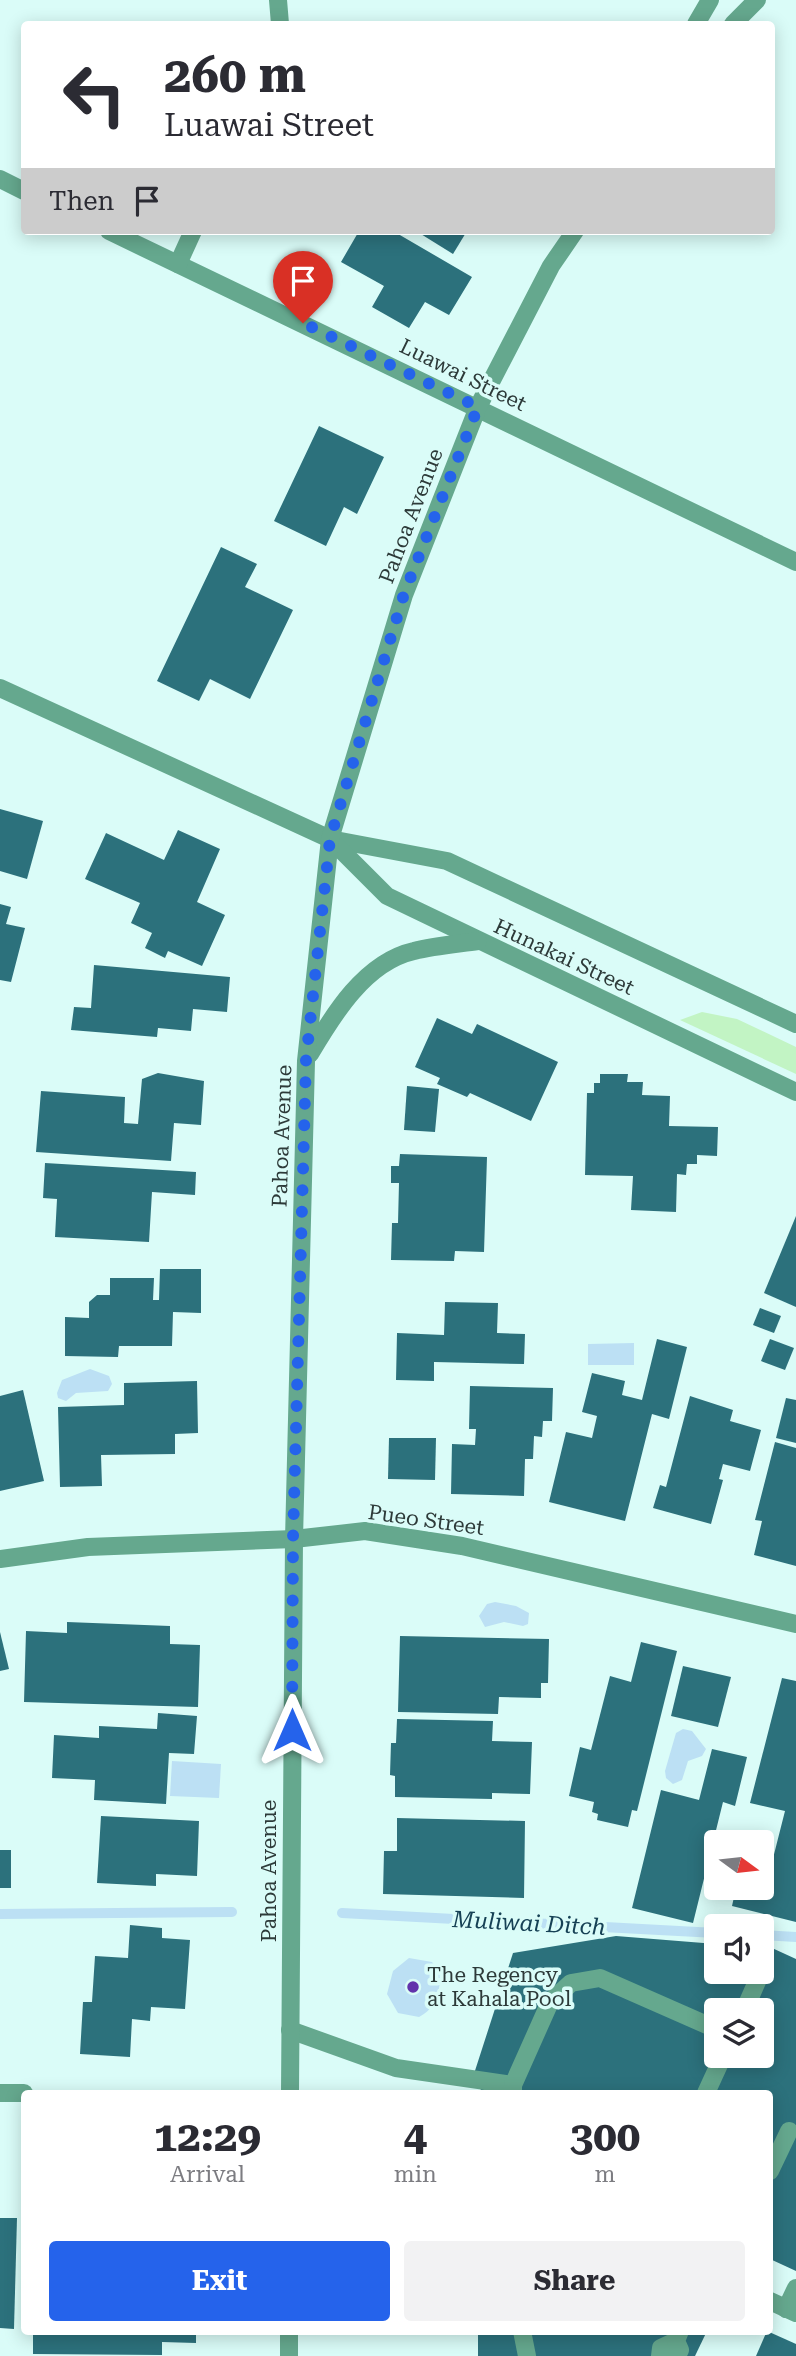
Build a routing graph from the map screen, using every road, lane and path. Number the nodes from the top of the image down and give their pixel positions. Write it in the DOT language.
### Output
graph roads {
  1 [pos="278,0"];
  2 [pos="710,0"];
  3 [pos="757,0"];
  4 [pos="281,21"];
  5 [pos="698,21"];
  6 [pos="736,21"];
  7 [pos="0,179"];
  8 [pos="21,190"];
  9 [pos="117,235"];
  10 [pos="191,235"];
  11 [pos="572,235"];
  12 [pos="178,264"];
  13 [pos="478,407"];
  14 [pos="796,562"];
  15 [pos="0,688"];
  16 [pos="330,839"];
  17 [pos="478,941"];
  18 [pos="796,1024"];
  19 [pos="306,1060"];
  20 [pos="796,1092"];
  21 [pos="293,1539"];
  22 [pos="0,1559"];
  23 [pos="796,1625"];
  24 [pos="704,2024"];
  25 [pos="290,2030"];
  26 [pos="717,2068"];
  27 [pos="513,2089"];
  28 [pos="290,2090"];
  29 [pos="707,2090"];
  30 [pos="0,2093"];
  31 [pos="21,2093"];
  32 [pos="794,2128"];
  33 [pos="773,2166"];
  34 [pos="796,2288"];
  35 [pos="784,2308"];
  36 [pos="289,2335"];
  37 [pos="523,2335"];
  38 [pos="678,2343"];
  39 [pos="289,2356"];
  40 [pos="527,2356"];
  41 [pos="660,2356"];
  1 -- 4 [label="street"];
  2 -- 5 [label="street"];
  3 -- 6 [label="street"];
  7 -- 8 [label="street"];
  9 -- 12 [label="street, Luawai Street"];
  10 -- 12 [label="street"];
  11 -- 13 [label="street, Pahoa Avenue"];
  12 -- 13 [label="street, Luawai Street"];
  13 -- 14 [label="street, Luawai Street"];
  13 -- 16 [label="street, Pahoa Avenue"];
  15 -- 16 [label="street, Hunakai Street"];
  16 -- 17 [label="street, Hunakai Street"];
  16 -- 18 [label="street, Hunakai Street"];
  16 -- 19 [label="street, Pahoa Avenue"];
  17 -- 19 [label="street"];
  17 -- 20 [label="street, Hunakai Street"];
  19 -- 21 [label="street, Pahoa Avenue"];
  21 -- 22 [label="street, Pueo Street"];
  21 -- 23 [label="street, Pueo Street"];
  21 -- 25 [label="street, Pahoa Avenue"];
  24 -- 27 [label="street"];
  25 -- 27 [label="street"];
  25 -- 28 [label="street, Pahoa Avenue"];
  26 -- 29 [label="street"];
  30 -- 31 [label="street"];
  32 -- 33 [label="street"];
  34 -- 35 [label="street"];
  36 -- 39 [label="street"];
  37 -- 40 [label="street"];
  38 -- 41 [label="street"];
}
